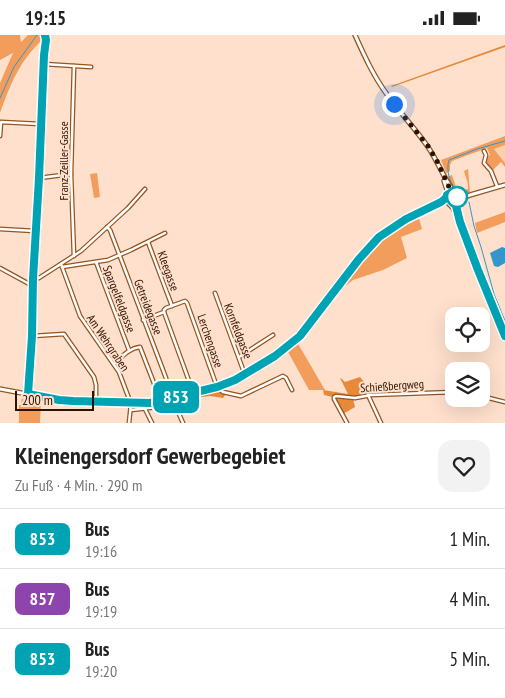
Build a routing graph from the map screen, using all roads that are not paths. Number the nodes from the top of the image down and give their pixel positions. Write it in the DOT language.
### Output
graph roads {
  1 [pos="46,35"];
  2 [pos="355,35"];
  3 [pos="44,63"];
  4 [pos="74,66"];
  5 [pos="92,67"];
  6 [pos="1,122"];
  7 [pos="41,124"];
  8 [pos="0,136"];
  9 [pos="484,151"];
  10 [pos="71,174"];
  11 [pos="444,177"];
  12 [pos="39,178"];
  13 [pos="505,185"];
  14 [pos="497,186"];
  15 [pos="145,189"];
  16 [pos="455,194"];
  17 [pos="470,195"];
  18 [pos="447,196"];
  19 [pos="457,202"];
  20 [pos="450,204"];
  21 [pos="430,208"];
  22 [pos="460,222"];
  23 [pos="107,227"];
  24 [pos="0,229"];
  25 [pos="35,231"];
  26 [pos="165,233"];
  27 [pos="148,242"];
  28 [pos="74,256"];
  29 [pos="119,256"];
  30 [pos="96,262"];
  31 [pos="62,266"];
  32 [pos="0,268"];
  33 [pos="33,279"];
  34 [pos="33,286"];
  35 [pos="215,293"];
  36 [pos="172,306"];
  37 [pos="164,312"];
  38 [pos="143,321"];
  39 [pos="273,335"];
  40 [pos="32,336"];
  41 [pos="505,336"];
  42 [pos="129,350"];
  43 [pos="239,357"];
  44 [pos="114,364"];
  45 [pos="245,375"];
  46 [pos="155,386"];
  47 [pos="217,387"];
  48 [pos="0,389"];
  49 [pos="292,391"];
  50 [pos="193,392"];
  51 [pos="445,392"];
  52 [pos="28,394"];
  53 [pos="368,395"];
  54 [pos="490,398"];
  55 [pos="96,401"];
  56 [pos="158,401"];
  57 [pos="505,402"];
  58 [pos="130,403"];
  59 [pos="145,409"];
  60 [pos="131,410"];
  61 [pos="129,423"];
  62 [pos="152,423"];
  63 [pos="184,423"];
  64 [pos="347,423"];
  65 [pos="381,423"];
  1 -- 3 [label="street"];
  2 -- 11 [label="main road"];
  3 -- 4 [label="street"];
  3 -- 7 [label="street"];
  4 -- 5 [label="street"];
  4 -- 10 [label="street, Franz-Zeiller-Gasse"];
  6 -- 7 [label="street"];
  6 -- 8 [label="street"];
  7 -- 12 [label="street"];
  9 -- 14 [label="street"];
  10 -- 12 [label="street"];
  10 -- 28 [label="street, Franz-Zeiller-Gasse"];
  11 -- 16 [label="main road"];
  11 -- 18 [label="main road"];
  12 -- 25 [label="street"];
  13 -- 14 [label="main road"];
  14 -- 17 [label="main road"];
  15 -- 23 [label="street"];
  16 -- 17 [label="main road"];
  16 -- 18 [label="main road"];
  16 -- 19 [label="main road"];
  17 -- 19 [label="main road"];
  18 -- 20 [label="main road"];
  18 -- 21 [label="main road"];
  19 -- 20 [label="main road"];
  19 -- 22 [label="main road"];
  20 -- 21 [label="main road"];
  20 -- 22 [label="main road"];
  21 -- 45 [label="main road"];
  22 -- 41 [label="main road"];
  23 -- 28 [label="street"];
  23 -- 29 [label="street, Getreidegasse"];
  24 -- 25 [label="street"];
  25 -- 33 [label="street"];
  26 -- 27 [label="street, Spargelfeldgasse"];
  27 -- 29 [label="street, Spargelfeldgasse"];
  27 -- 36 [label="street, Kleegasse"];
  28 -- 31 [label="street"];
  29 -- 30 [label="street, Spargelfeldgasse"];
  29 -- 38 [label="street, Getreidegasse"];
  30 -- 31 [label="street, Spargelfeldgasse"];
  30 -- 42 [label="street, Spargelfeldgasse"];
  31 -- 33 [label="street"];
  31 -- 44 [label="street, Am Wehrgraben"];
  32 -- 34 [label="street"];
  33 -- 34 [label="street"];
  34 -- 40 [label="street"];
  35 -- 43 [label="street, Kornfeldgasse"];
  36 -- 37 [label="street"];
  36 -- 47 [label="street, Lerchengasse"];
  37 -- 38 [label="street"];
  37 -- 50 [label="street"];
  38 -- 46 [label="street, Getreidegasse"];
  39 -- 43 [label="street"];
  40 -- 52 [label="street"];
  40 -- 55 [label="street"];
  42 -- 44 [label="street, Spargelfeldgasse"];
  42 -- 46 [label="street"];
  43 -- 45 [label="street, Kornfeldgasse"];
  44 -- 58 [label="street, Am Wehrgraben"];
  45 -- 47 [label="main road"];
  46 -- 56 [label="street"];
  47 -- 49 [label="street"];
  47 -- 50 [label="main road"];
  48 -- 52 [label="main road"];
  50 -- 56 [label="main road"];
  51 -- 53 [label="street, Schießbergweg"];
  52 -- 55 [label="main road"];
  53 -- 64 [label="street, Schießbergweg"];
  53 -- 65 [label="street"];
  54 -- 57 [label="street"];
  55 -- 58 [label="main road"];
  56 -- 58 [label="main road"];
  58 -- 60 [label="street, Am Wehrgraben"];
  59 -- 60 [label="street"];
  59 -- 62 [label="street"];
  59 -- 63 [label="street"];
  60 -- 61 [label="street, Am Wehrgraben"];
}
